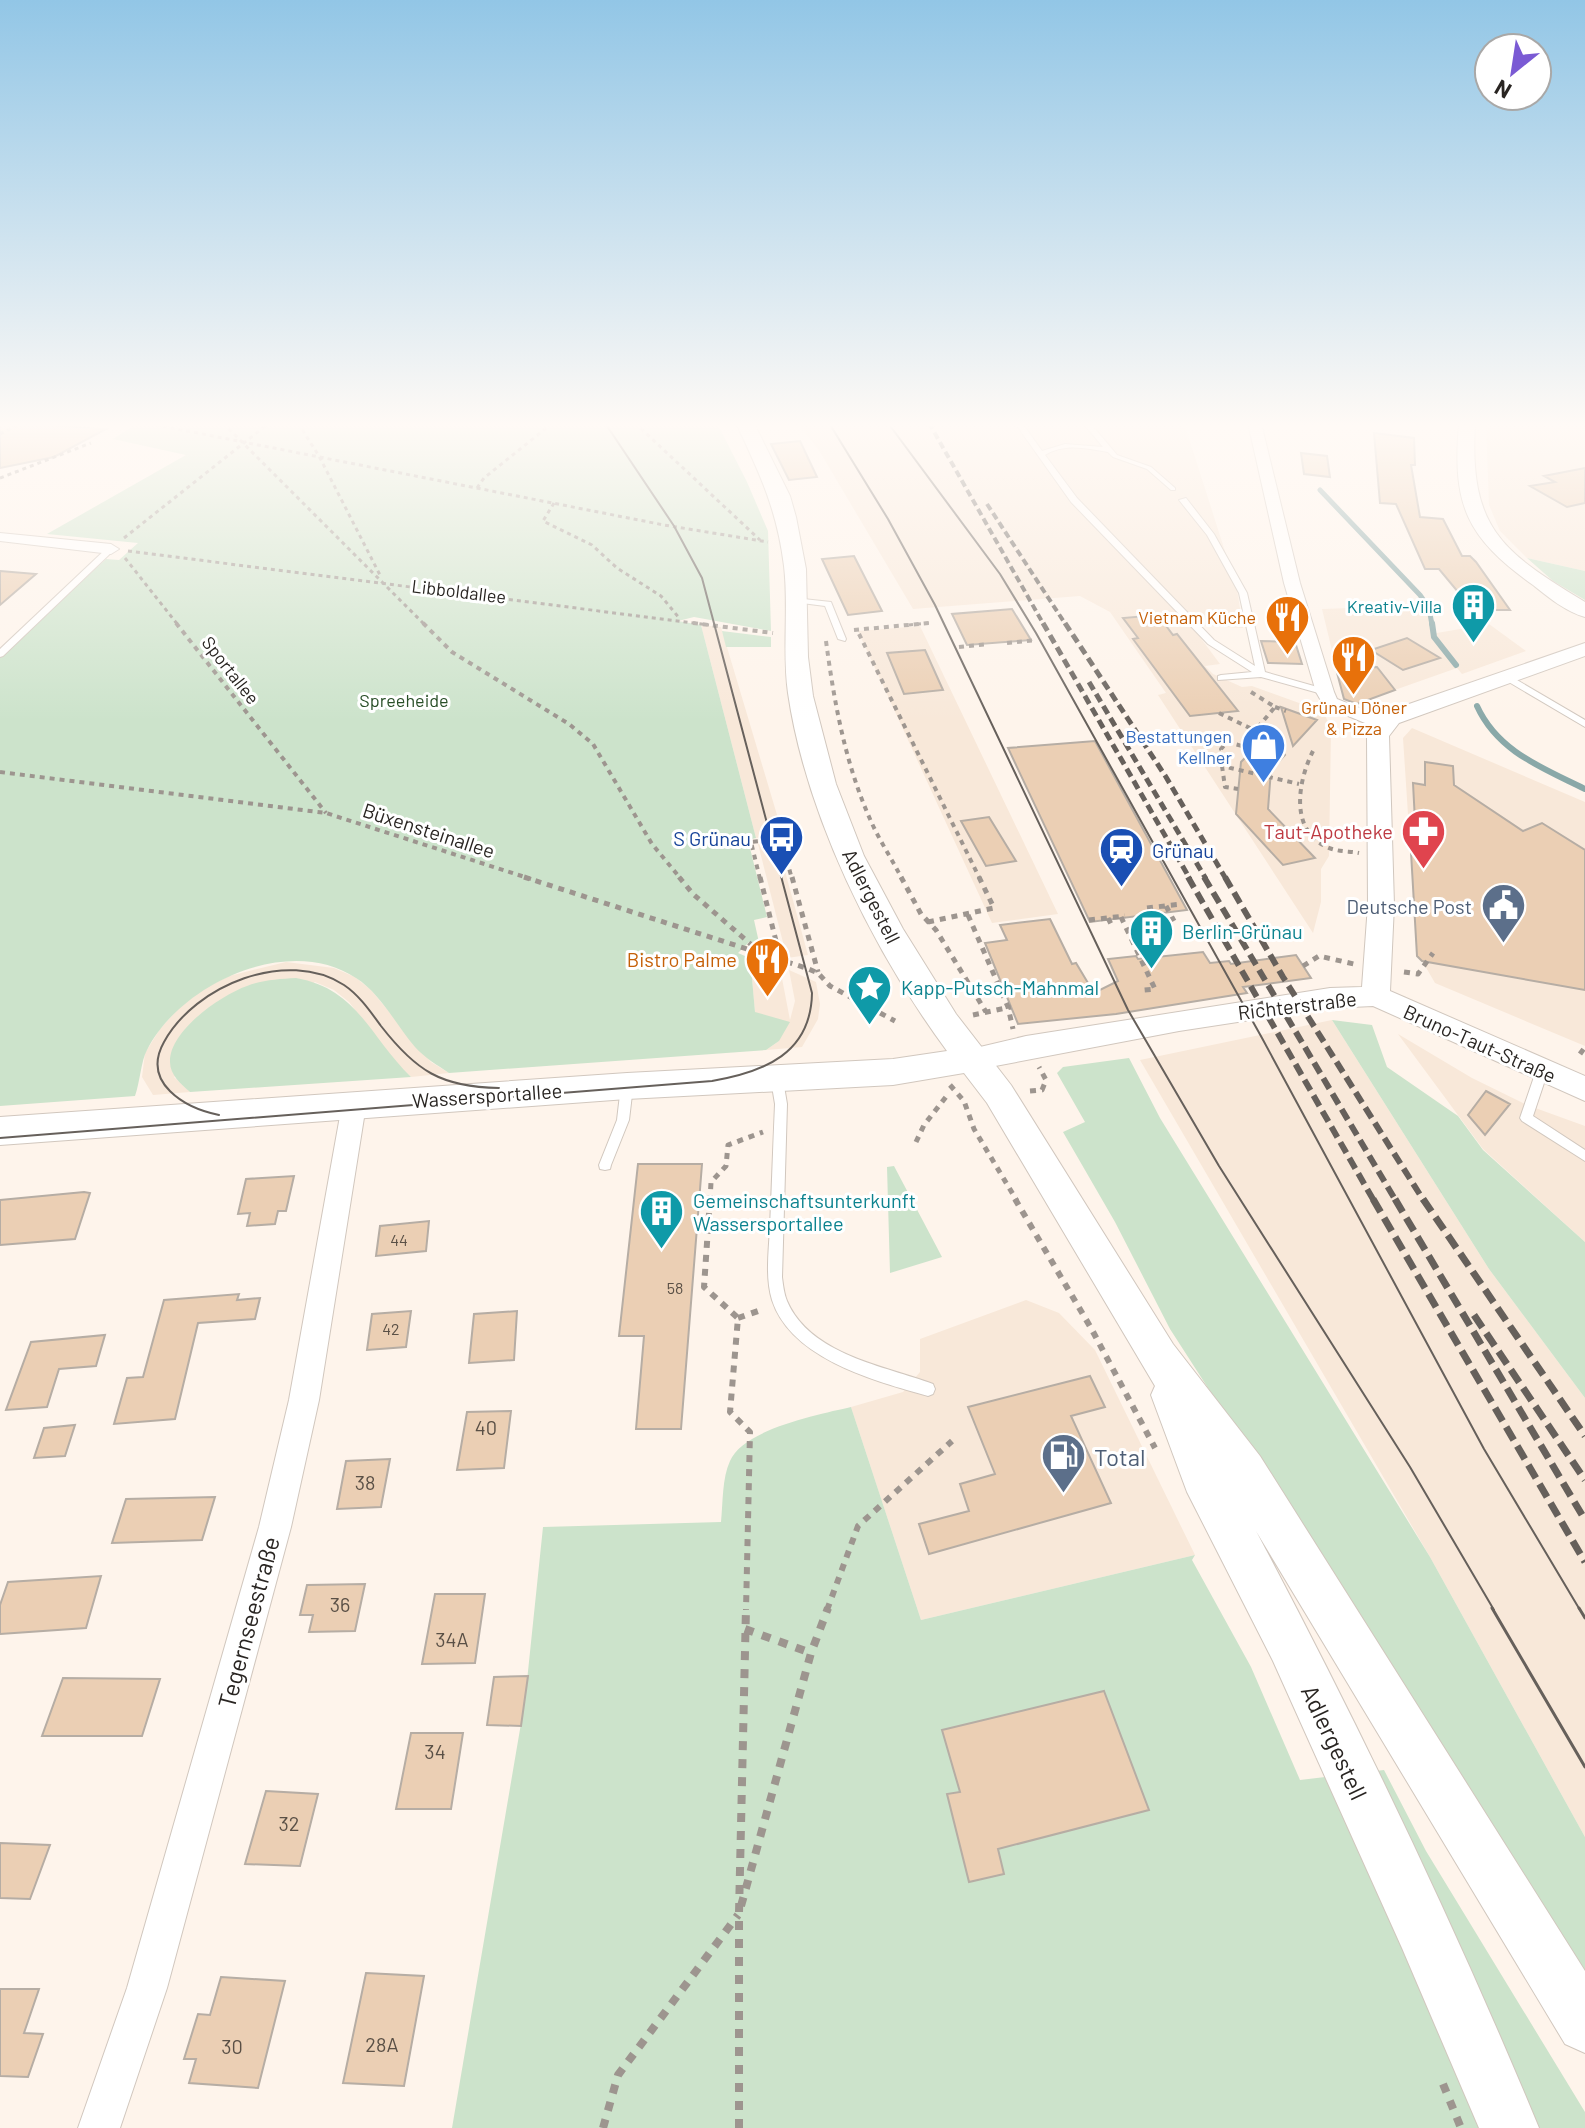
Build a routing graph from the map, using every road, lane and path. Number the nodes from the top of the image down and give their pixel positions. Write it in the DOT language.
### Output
graph roads {
  1 [pos="145,522"];
  2 [pos="325,522"];
  3 [pos="353,522"];
  4 [pos="546,522"];
  5 [pos="660,522"];
  6 [pos="739,522"];
  7 [pos="781,522"];
  8 [pos="1096,522"];
  9 [pos="1201,522"];
  10 [pos="1278,522"];
  11 [pos="1480,522"];
  12 [pos="0,537"];
  13 [pos="762,541"];
  14 [pos="782,542"];
  15 [pos="114,547"];
  16 [pos="384,582"];
  17 [pos="1561,597"];
  18 [pos="797,600"];
  19 [pos="1585,611"];
  20 [pos="680,620"];
  21 [pos="929,623"];
  22 [pos="856,630"];
  23 [pos="774,633"];
  24 [pos="840,635"];
  25 [pos="1036,640"];
  26 [pos="1007,643"];
  27 [pos="988,644"];
  28 [pos="959,647"];
  29 [pos="1577,652"];
  30 [pos="0,654"];
  31 [pos="1261,674"];
  32 [pos="1505,676"];
  33 [pos="1221,678"];
  34 [pos="1247,691"];
  35 [pos="1325,692"];
  36 [pos="1275,707"];
  37 [pos="1286,711"];
  38 [pos="1219,713"];
  39 [pos="1302,714"];
  40 [pos="1312,715"];
  41 [pos="1383,724"];
  42 [pos="1585,724"];
  43 [pos="1256,731"];
  44 [pos="1242,746"];
  45 [pos="1252,750"];
  46 [pos="1313,751"];
  47 [pos="1222,766"];
  48 [pos="0,772"];
  49 [pos="1299,784"];
  50 [pos="1238,789"];
  51 [pos="326,813"];
  52 [pos="1407,813"];
  53 [pos="1418,832"];
  54 [pos="1381,856"];
  55 [pos="1182,904"];
  56 [pos="1166,906"];
  57 [pos="1147,908"];
  58 [pos="968,915"];
  59 [pos="1108,918"];
  60 [pos="1089,920"];
  61 [pos="1174,921"];
  62 [pos="928,922"];
  63 [pos="1113,928"];
  64 [pos="766,957"];
  65 [pos="781,961"];
  66 [pos="818,973"];
  67 [pos="1144,990"];
  68 [pos="1376,996"];
  69 [pos="986,1012"];
  70 [pos="973,1015"];
  71 [pos="895,1021"];
  72 [pos="1585,1047"];
  73 [pos="1580,1054"];
  74 [pos="974,1059"];
  75 [pos="1542,1071"];
  76 [pos="777,1080"];
  77 [pos="943,1080"];
  78 [pos="627,1086"];
  79 [pos="1585,1089"];
  80 [pos="354,1105"];
  81 [pos="0,1131"];
  82 [pos="779,1131"];
  83 [pos="916,1142"];
  84 [pos="1585,1156"];
  85 [pos="605,1165"];
  86 [pos="780,1304"];
  87 [pos="738,1318"];
  88 [pos="1158,1357"];
  89 [pos="928,1389"];
  90 [pos="952,1441"];
  91 [pos="1158,1456"];
  92 [pos="745,1629"];
  93 [pos="811,1653"];
  94 [pos="739,1913"];
  95 [pos="1585,2024"];
  96 [pos="99,2128"];
  97 [pos="603,2128"];
  98 [pos="739,2128"];
  99 [pos="1509,2128"];
  1 -- 15 [label="path"];
  2 -- 16 [label="path"];
  3 -- 16 [label="path"];
  4 -- 20 [label="path"];
  5 -- 13 [label="path"];
  6 -- 13 [label="path"];
  7 -- 14 [label="main road, Adlergestell"];
  8 -- 31 [label="lane"];
  9 -- 31 [label="lane"];
  10 -- 35 [label="street"];
  11 -- 17 [label="street"];
  12 -- 15 [label="street"];
  13 -- 14 [label="path"];
  14 -- 18 [label="main road, Adlergestell"];
  15 -- 16 [label="path, Libboldallee"];
  15 -- 30 [label="lane"];
  15 -- 51 [label="path, Sportallee"];
  16 -- 20 [label="path, Libboldallee"];
  16 -- 64 [label="path"];
  17 -- 19 [label="street"];
  17 -- 29 [label="street"];
  18 -- 24 [label="lane"];
  18 -- 74 [label="main road, Adlergestell"];
  20 -- 23 [label="path, Libboldallee"];
  21 -- 22 [label="path"];
  22 -- 24 [label="path"];
  22 -- 58 [label="path"];
  24 -- 62 [label="path"];
  25 -- 26 [label="path"];
  27 -- 28 [label="path"];
  29 -- 32 [label="street"];
  31 -- 33 [label="lane"];
  31 -- 35 [label="lane"];
  32 -- 41 [label="street"];
  32 -- 42 [label="lane"];
  34 -- 36 [label="path"];
  35 -- 41 [label="street"];
  36 -- 37 [label="path"];
  36 -- 43 [label="path"];
  38 -- 43 [label="path"];
  39 -- 40 [label="path"];
  41 -- 54 [label="street, Richterstraße"];
  43 -- 44 [label="path"];
  44 -- 45 [label="path"];
  44 -- 47 [label="path"];
  46 -- 49 [label="path"];
  47 -- 49 [label="path"];
  47 -- 50 [label="path"];
  48 -- 51 [label="path, Büxensteinallee"];
  49 -- 54 [label="path"];
  51 -- 64 [label="path, Büxensteinallee"];
  52 -- 53 [label="path"];
  54 -- 68 [label="street, Richterstraße"];
  55 -- 56 [label="path"];
  56 -- 57 [label="path"];
  56 -- 61 [label="path"];
  58 -- 62 [label="path"];
  58 -- 69 [label="path"];
  59 -- 60 [label="path"];
  59 -- 63 [label="path"];
  59 -- 67 [label="path"];
  62 -- 69 [label="path"];
  64 -- 65 [label="path, Büxensteinallee"];
  65 -- 66 [label="path, Büxensteinallee"];
  65 -- 66 [label="path"];
  66 -- 71 [label="path, Büxensteinallee"];
  68 -- 74 [label="street, Richterstraße"];
  68 -- 75 [label="street, Bruno-Taut-Straße"];
  69 -- 70 [label="path"];
  72 -- 73 [label="path"];
  74 -- 77 [label="main road, Wassersportallee"];
  74 -- 88 [label="main road, Adlergestell"];
  75 -- 79 [label="street, Bruno-Taut-Straße"];
  75 -- 84 [label="lane"];
  76 -- 77 [label="main road, Wassersportallee"];
  76 -- 78 [label="main road, Wassersportallee"];
  76 -- 82 [label="lane"];
  77 -- 83 [label="path"];
  77 -- 91 [label="path"];
  78 -- 80 [label="main road, Wassersportallee"];
  78 -- 85 [label="lane"];
  80 -- 81 [label="main road, Wassersportallee"];
  80 -- 96 [label="street, Tegernseestraße"];
  82 -- 86 [label="lane"];
  82 -- 87 [label="path"];
  86 -- 87 [label="path"];
  86 -- 89 [label="lane"];
  87 -- 92 [label="path"];
  88 -- 95 [label="main road, Adlergestell"];
  88 -- 99 [label="main road, Adlergestell"];
  90 -- 93 [label="path"];
  92 -- 93 [label="path"];
  92 -- 94 [label="path"];
  93 -- 94 [label="path"];
  94 -- 97 [label="path"];
  94 -- 98 [label="path"];
}
